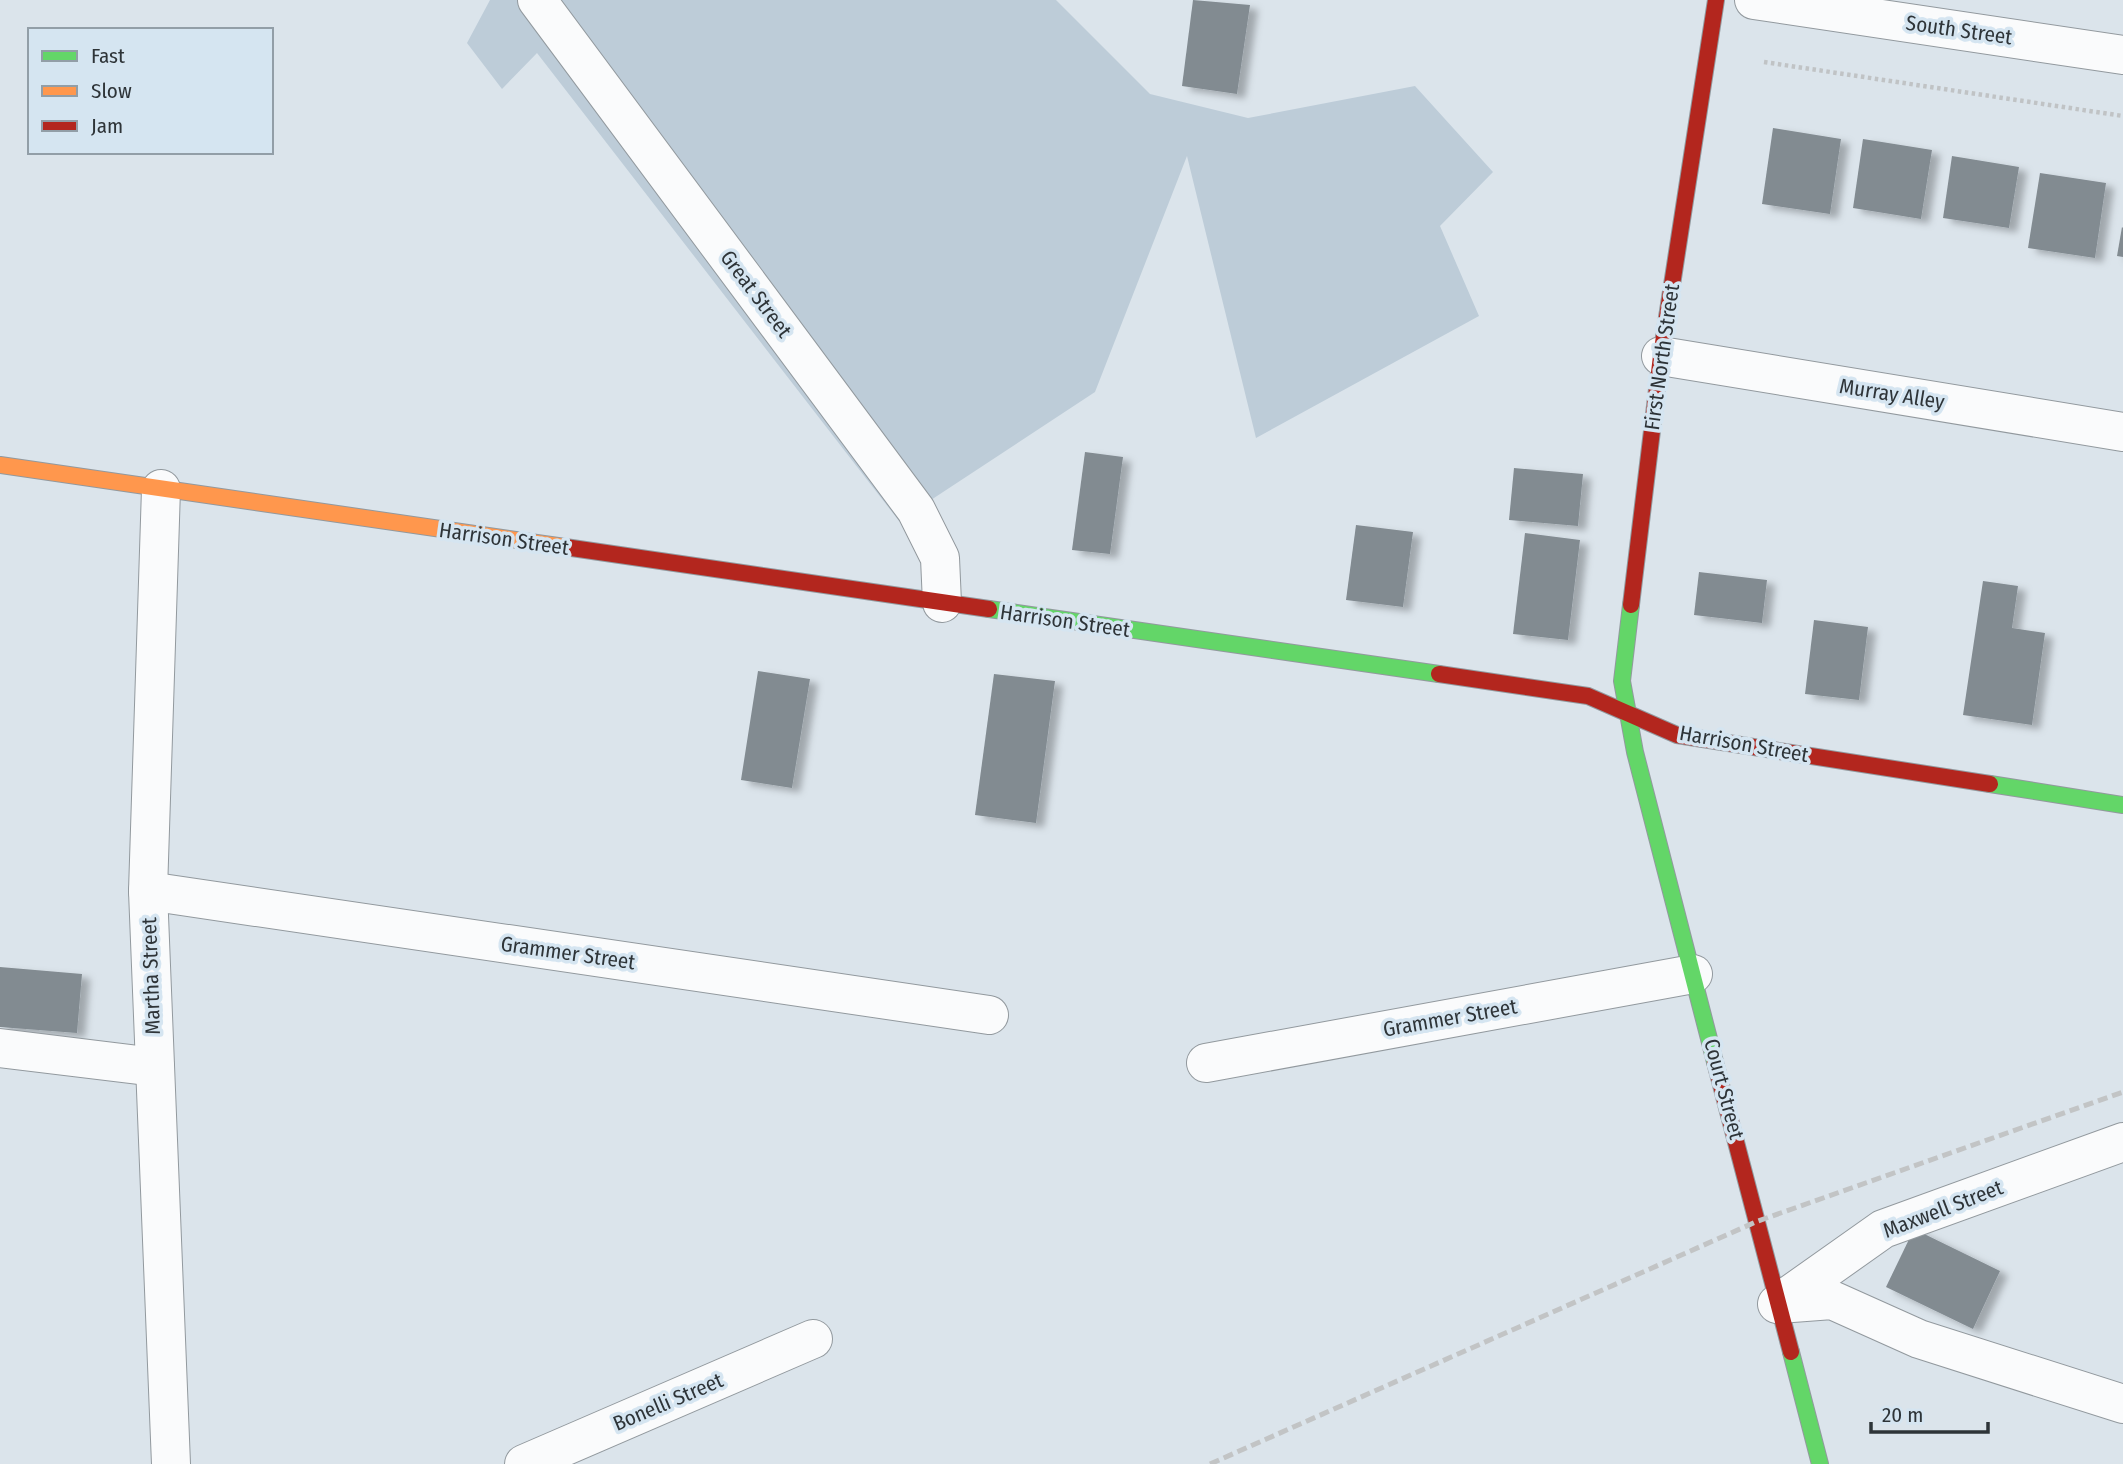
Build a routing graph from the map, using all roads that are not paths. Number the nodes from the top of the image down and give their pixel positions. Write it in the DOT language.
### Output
graph roads {
  1 [pos="537,0"];
  2 [pos="1716,0"];
  3 [pos="1754,0"];
  4 [pos="2123,55"];
  5 [pos="1661,356"];
  6 [pos="2123,432"];
  7 [pos="0,465"];
  8 [pos="161,489"];
  9 [pos="942,603"];
  10 [pos="1629,714"];
  11 [pos="2123,805"];
  12 [pos="148,891"];
  13 [pos="1693,974"];
  14 [pos="989,1014"];
  15 [pos="0,1048"];
  16 [pos="1206,1063"];
  17 [pos="155,1067"];
  18 [pos="2123,1143"];
  19 [pos="1777,1304"];
  20 [pos="813,1339"];
  21 [pos="2123,1404"];
  22 [pos="171,1464"];
  23 [pos="524,1464"];
  24 [pos="1820,1464"];
  1 -- 9 [label="street, Great Street"];
  2 -- 5 [label="street, First North Street"];
  3 -- 4 [label="street, South Street"];
  5 -- 6 [label="street, Murray Alley"];
  5 -- 10 [label="street, First North Street"];
  7 -- 8 [label="street, Harrison Street"];
  8 -- 9 [label="street, Harrison Street"];
  8 -- 12 [label="street, Martha Street"];
  9 -- 10 [label="street, Harrison Street"];
  10 -- 11 [label="street, Harrison Street"];
  10 -- 13 [label="street, Court Street"];
  12 -- 14 [label="street, Grammer Street"];
  12 -- 17 [label="street, Martha Street"];
  13 -- 16 [label="street, Grammer Street"];
  13 -- 19 [label="street, Court Street"];
  15 -- 17 [label="street"];
  17 -- 22 [label="street, Martha Street"];
  18 -- 19 [label="street, Maxwell Street"];
  19 -- 21 [label="street"];
  19 -- 24 [label="street, Court Street"];
  20 -- 23 [label="street, Bonelli Street"];
}
